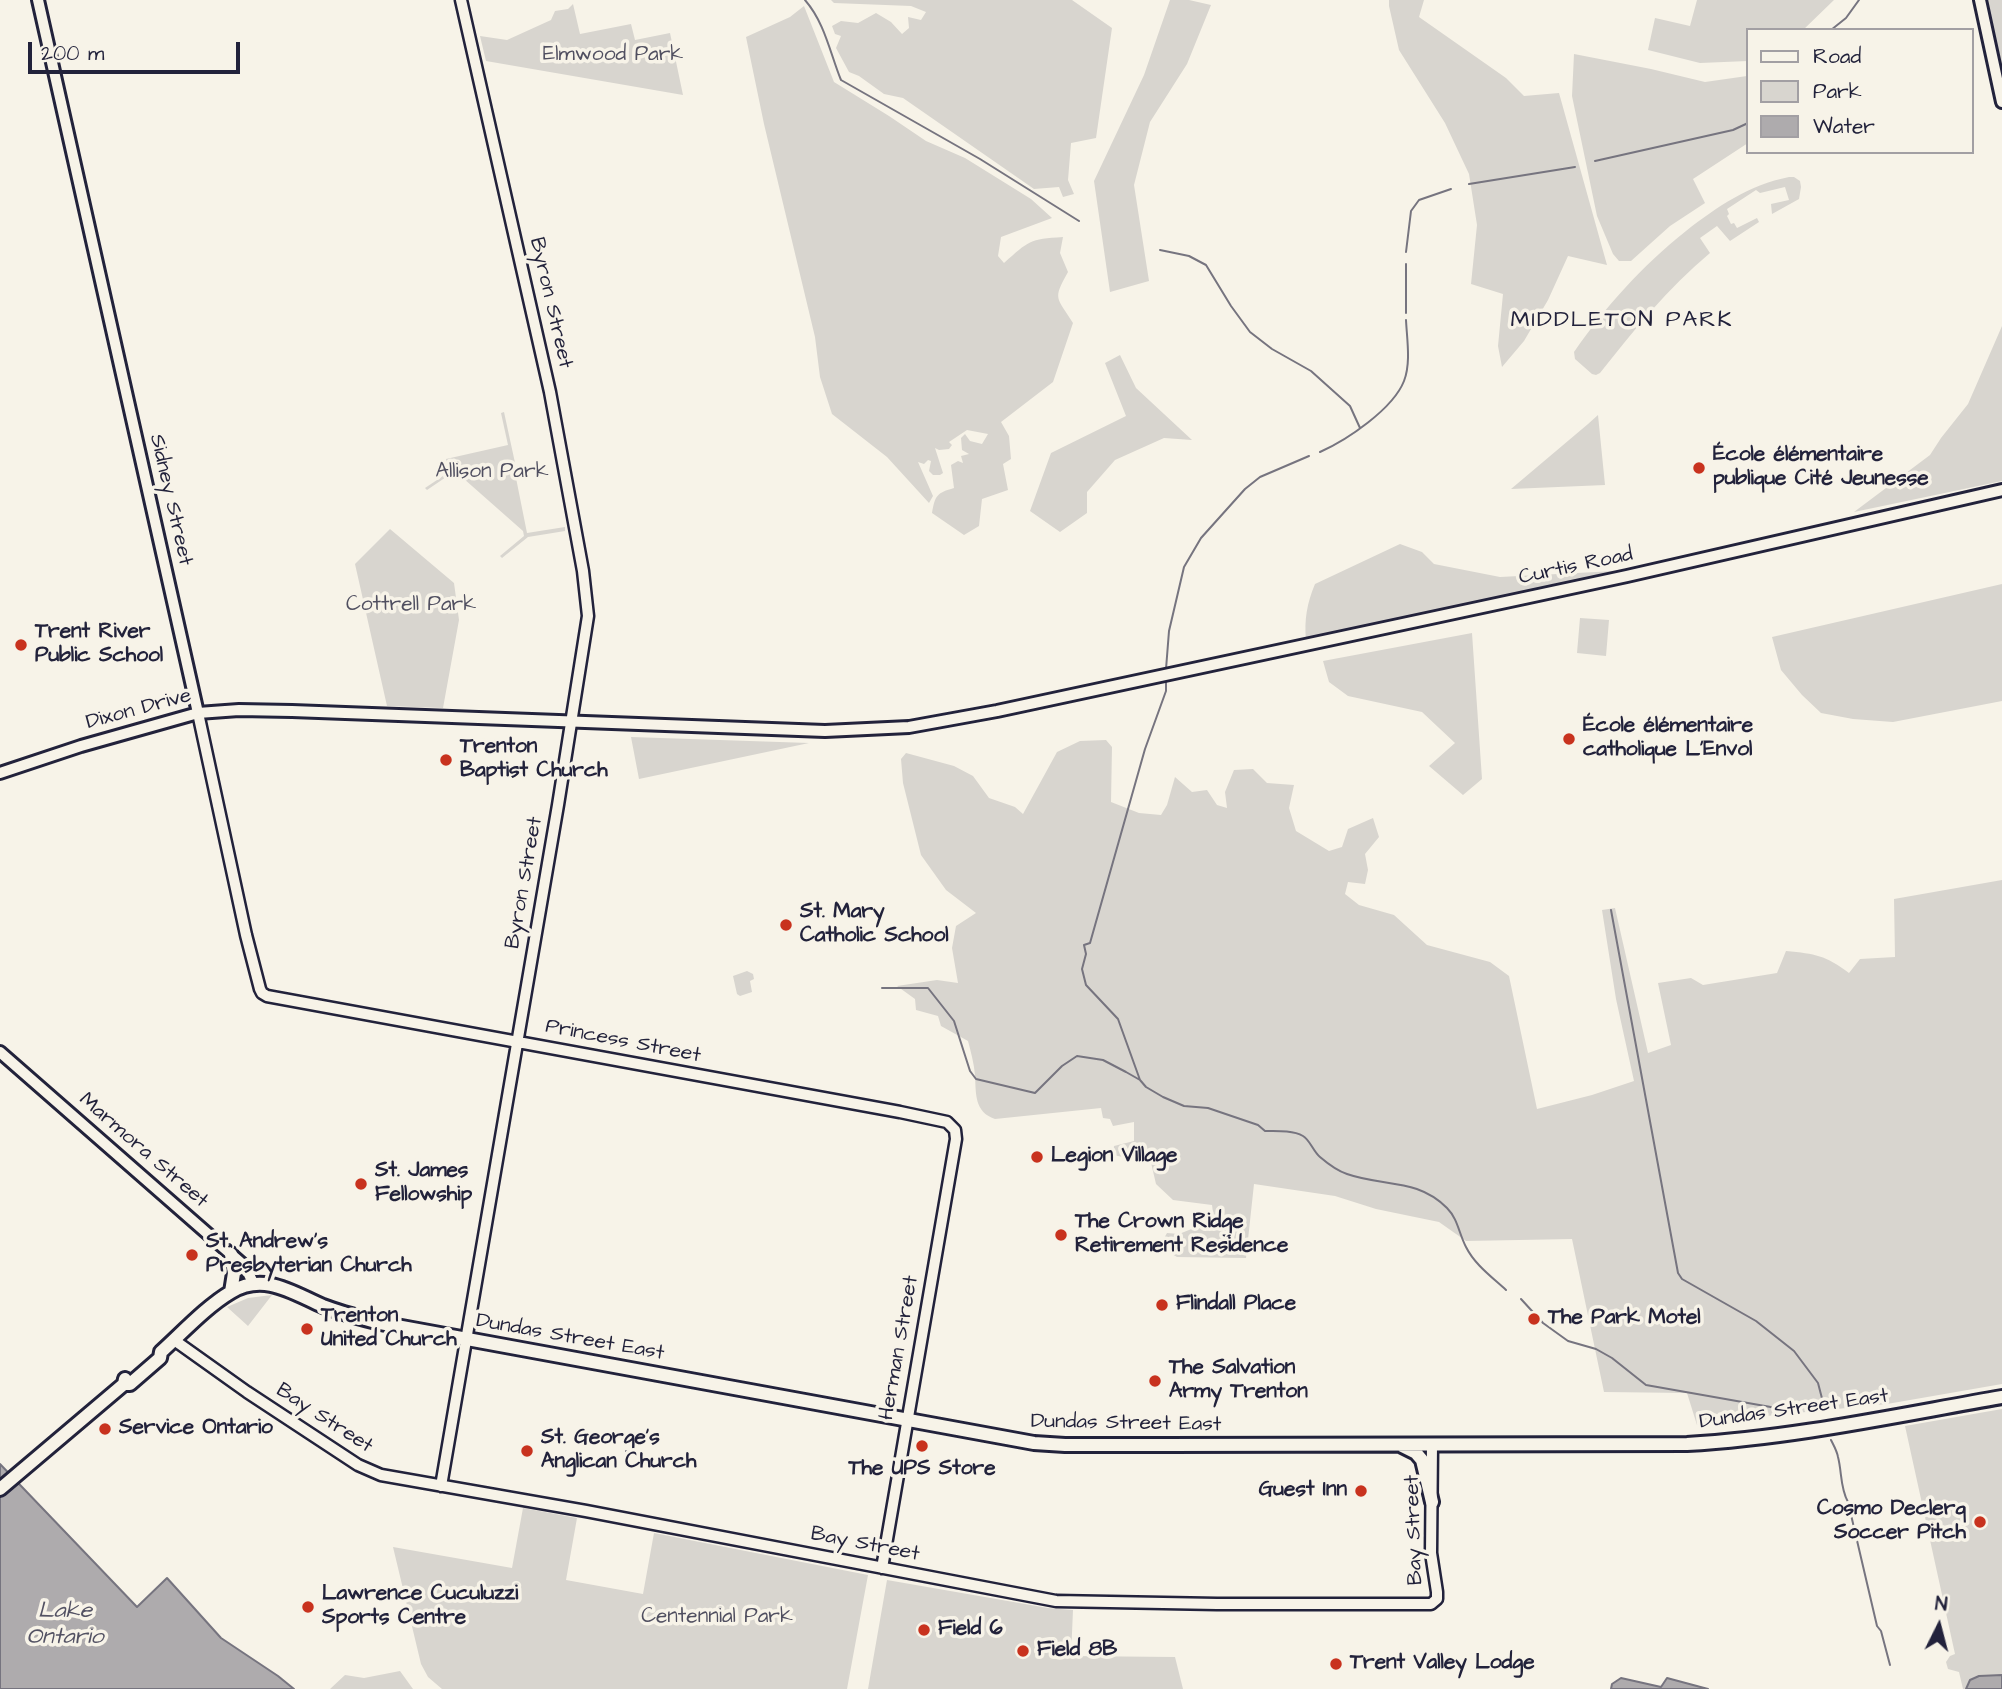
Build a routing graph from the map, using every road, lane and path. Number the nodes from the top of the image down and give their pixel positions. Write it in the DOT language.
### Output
graph roads {
  1 [pos="38,0"];
  2 [pos="461,0"];
  3 [pos="1980,0"];
  4 [pos="2002,102"];
  5 [pos="2002,490"];
  6 [pos="198,713"];
  7 [pos="571,722"];
  8 [pos="0,773"];
  9 [pos="275,998"];
  10 [pos="517,1041"];
  11 [pos="0,1052"];
  12 [pos="956,1135"];
  13 [pos="231,1254"];
  14 [pos="254,1284"];
  15 [pos="231,1292"];
  16 [pos="466,1339"];
  17 [pos="174,1340"];
  18 [pos="2002,1396"];
  19 [pos="907,1419"];
  20 [pos="1399,1445"];
  21 [pos="1432,1445"];
  22 [pos="441,1486"];
  23 [pos="0,1489"];
  24 [pos="1432,1502"];
  25 [pos="881,1568"];
  1 -- 6 [label="main road, Sidney Street"];
  2 -- 7 [label="street, Byron Street"];
  3 -- 4 [label="main road"];
  5 -- 7 [label="main road, Curtis Road"];
  6 -- 7 [label="main road, Dixon Drive"];
  6 -- 8 [label="main road, Dixon Drive"];
  6 -- 9 [label="street, Sidney Street"];
  7 -- 10 [label="street, Byron Street"];
  9 -- 10 [label="street, Princess Street"];
  10 -- 12 [label="street, Princess Street"];
  10 -- 16 [label="street, Byron Street"];
  11 -- 13 [label="main road, Marmora Street"];
  12 -- 19 [label="street, Herman Street"];
  13 -- 14 [label="main road, Marmora Street"];
  13 -- 15 [label="main road"];
  14 -- 15 [label="main road, Dundas Street East"];
  14 -- 16 [label="main road, Dundas Street East"];
  15 -- 17 [label="main road, Dundas Street East"];
  16 -- 19 [label="main road, Dundas Street East"];
  16 -- 22 [label="street, Byron Street"];
  17 -- 22 [label="street, Bay Street"];
  17 -- 23 [label="main road, Dundas Street East"];
  18 -- 21 [label="main road, Dundas Street East"];
  19 -- 20 [label="main road, Dundas Street East"];
  19 -- 25 [label="street, Herman Street"];
  20 -- 21 [label="main road, Dundas Street East"];
  20 -- 24 [label="main road"];
  21 -- 24 [label="street, Bay Street"];
  22 -- 25 [label="street, Bay Street"];
  24 -- 25 [label="street, Bay Street"];
}
